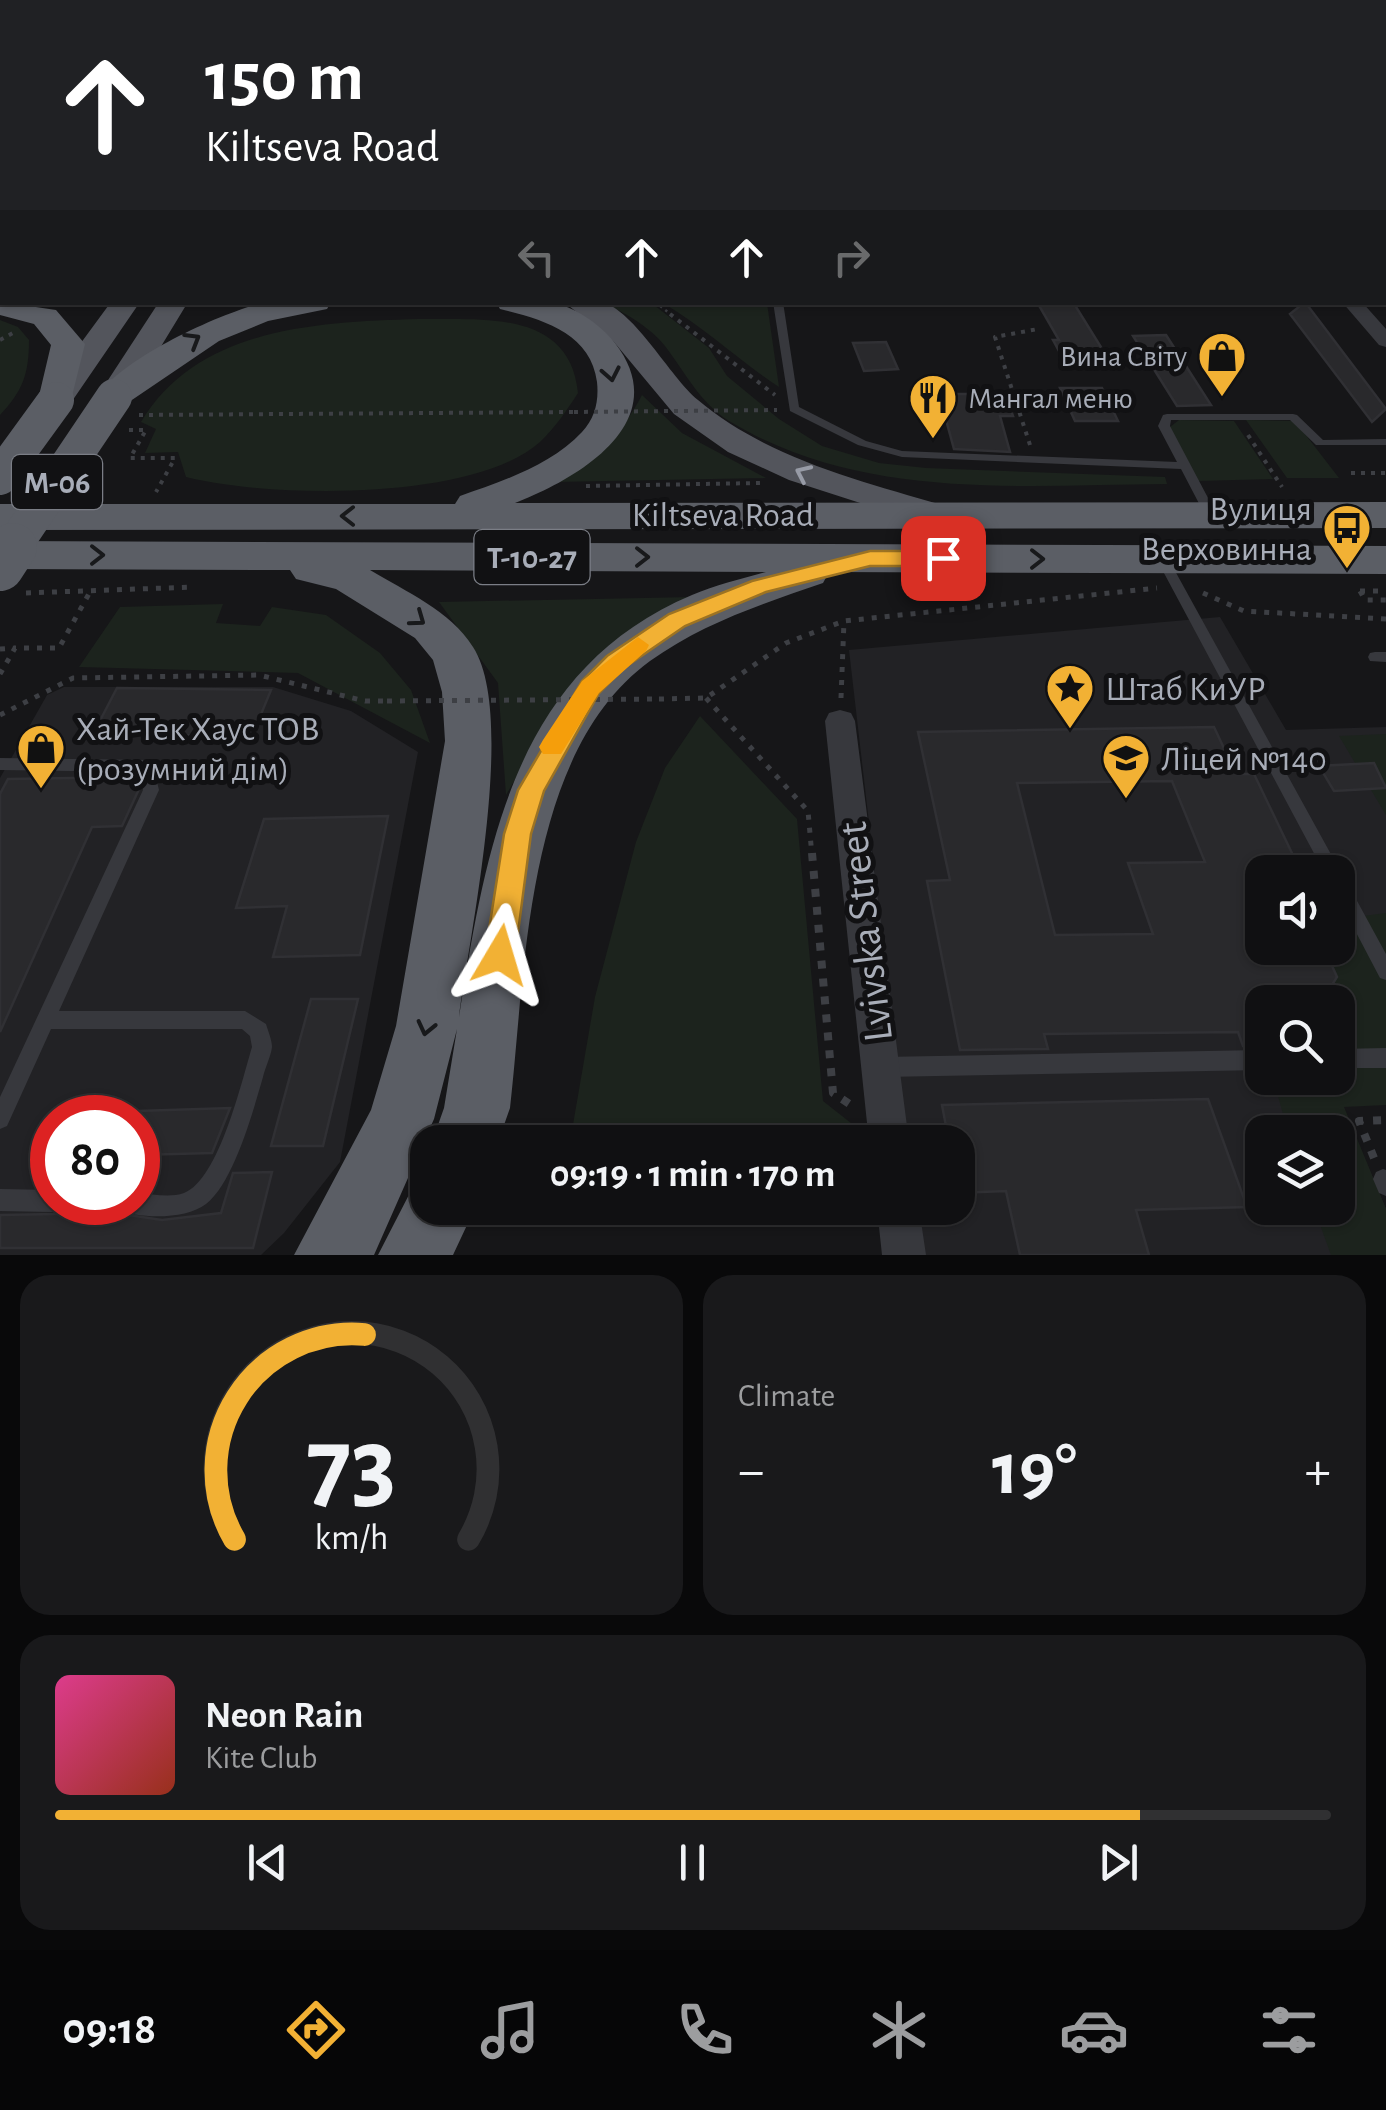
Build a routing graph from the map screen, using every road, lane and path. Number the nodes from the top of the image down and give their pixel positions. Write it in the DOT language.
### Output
graph roads {
  1 [pos="124,305"];
  2 [pos="173,305"];
  3 [pos="300,305"];
  4 [pos="523,305"];
  5 [pos="584,305"];
  6 [pos="659,305"];
  7 [pos="778,305"];
  8 [pos="1354,305"];
  9 [pos="0,306"];
  10 [pos="1038,329"];
  11 [pos="1386,341"];
  12 [pos="56,400"];
  13 [pos="794,409"];
  14 [pos="125,414"];
  15 [pos="1235,416"];
  16 [pos="1386,442"];
  17 [pos="1036,462"];
  18 [pos="1185,466"];
  19 [pos="1352,473"];
  20 [pos="1386,473"];
  21 [pos="0,477"];
  22 [pos="1282,487"];
  23 [pos="154,494"];
  24 [pos="929,513"];
  25 [pos="1210,513"];
  26 [pos="446,515"];
  27 [pos="1386,515"];
  28 [pos="0,517"];
  29 [pos="0,555"];
  30 [pos="870,558"];
  31 [pos="1386,560"];
  32 [pos="0,567"];
  33 [pos="200,571"];
  34 [pos="1163,572"];
  35 [pos="91,590"];
  36 [pos="1198,591"];
  37 [pos="1386,591"];
  38 [pos="37,592"];
  39 [pos="1386,600"];
  40 [pos="1386,619"];
  41 [pos="844,621"];
  42 [pos="0,648"];
  43 [pos="15,648"];
  44 [pos="0,674"];
  45 [pos="442,691"];
  46 [pos="706,698"];
  47 [pos="442,708"];
  48 [pos="0,715"];
  49 [pos="840,721"];
  50 [pos="0,764"];
  51 [pos="1322,855"];
  52 [pos="1355,914"];
  53 [pos="1386,972"];
  54 [pos="45,1020"];
  55 [pos="1386,1058"];
  56 [pos="1355,1059"];
  57 [pos="1245,1060"];
  58 [pos="880,1067"];
  59 [pos="0,1119"];
  60 [pos="1386,1120"];
  61 [pos="471,1125"];
  62 [pos="874,1125"];
  63 [pos="887,1125"];
  64 [pos="1384,1183"];
  65 [pos="0,1200"];
  66 [pos="30,1201"];
  67 [pos="160,1203"];
  68 [pos="431,1225"];
  69 [pos="900,1225"];
  70 [pos="330,1255"];
  71 [pos="414,1255"];
  72 [pos="904,1255"];
  1 -- 12 [label="main road"];
  2 -- 14 [label="main road"];
  14 -- 3 [label="highway, one-way"];
  4 -- 26 [label="highway, one-way"];
  24 -- 5 [label="main road, one-way"];
  6 -- 13 [label="path"];
  7 -- 13 [label="lane"];
  8 -- 11 [label="street"];
  9 -- 12 [label="highway"];
  10 -- 17 [label="path"];
  12 -- 21 [label="highway, М-06, bridge"];
  13 -- 14 [label="path, bridge"];
  13 -- 17 [label="lane"];
  14 -- 23 [label="path"];
  14 -- 32 [label="highway, М-06, bridge"];
  15 -- 16 [label="lane"];
  15 -- 18 [label="lane"];
  15 -- 22 [label="path"];
  17 -- 18 [label="lane"];
  18 -- 25 [label="lane"];
  19 -- 20 [label="path"];
  24 -- 25 [label="highway, Kiltseva Road / Т-10-27"];
  24 -- 26 [label="highway, Kiltseva Road / Т-10-27"];
  25 -- 27 [label="highway, Kiltseva Road / Т-10-27"];
  26 -- 28 [label="highway, Kiltseva Road / Т-10-27, one-way"];
  29 -- 33 [label="highway, Kiltseva Road / Т-10-27, one-way"];
  33 -- 30 [label="highway, Kiltseva Road / Т-10-27, one-way"];
  30 -- 34 [label="highway, Kiltseva Road / Т-10-27, one-way"];
  30 -- 61 [label="highway"];
  31 -- 34 [label="highway, Kiltseva Road / Т-10-27"];
  33 -- 35 [label="path"];
  33 -- 70 [label="highway, one-way"];
  34 -- 41 [label="path"];
  34 -- 51 [label="lane"];
  35 -- 38 [label="path"];
  35 -- 43 [label="path"];
  36 -- 40 [label="path"];
  37 -- 39 [label="path"];
  41 -- 46 [label="path"];
  41 -- 49 [label="path"];
  42 -- 43 [label="path"];
  43 -- 44 [label="path"];
  45 -- 47 [label="path"];
  46 -- 48 [label="path, bridge"];
  46 -- 62 [label="path"];
  49 -- 58 [label="street, Lvivska Street"];
  50 -- 54 [label="lane"];
  52 -- 53 [label="lane"];
  54 -- 59 [label="lane"];
  54 -- 67 [label="lane"];
  55 -- 56 [label="lane"];
  57 -- 58 [label="lane"];
  58 -- 63 [label="street, Lvivska Street"];
  60 -- 64 [label="path"];
  65 -- 66 [label="lane"];
  68 -- 71 [label="highway"];
  69 -- 72 [label="street"];
}
